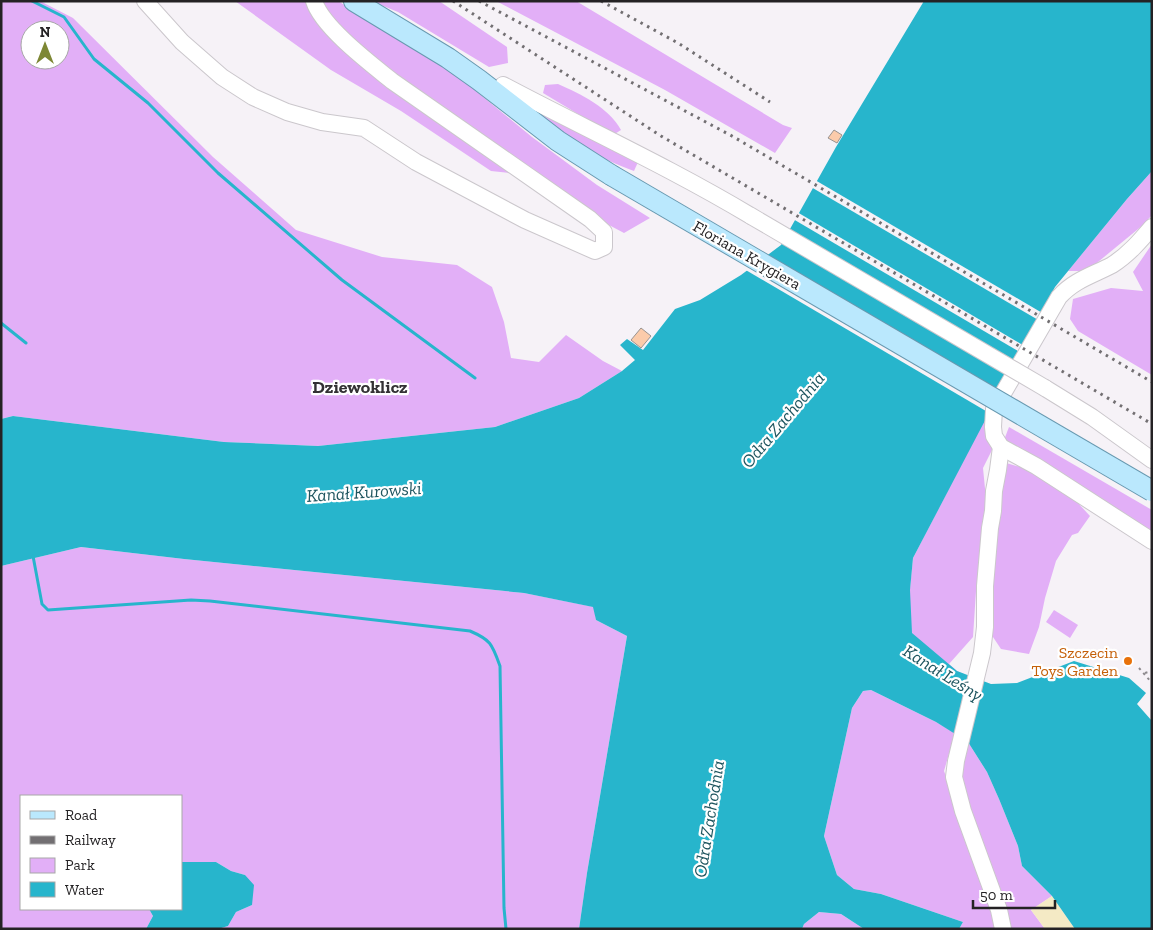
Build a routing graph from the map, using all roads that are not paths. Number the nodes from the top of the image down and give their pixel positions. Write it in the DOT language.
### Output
graph roads {
  1 [pos="145,1"];
  2 [pos="314,1"];
  3 [pos="354,1"];
  4 [pos="503,85"];
  5 [pos="1152,227"];
  6 [pos="1001,447"];
  7 [pos="1152,460"];
  8 [pos="1152,491"];
  9 [pos="1152,541"];
  10 [pos="1003,929"];
  1 -- 2 [label="street"];
  3 -- 8 [label="main road, Floriana Krygiera, bridge"];
  4 -- 7 [label="street, bridge"];
  5 -- 6 [label="street"];
  6 -- 9 [label="street"];
  6 -- 10 [label="street"];
}
